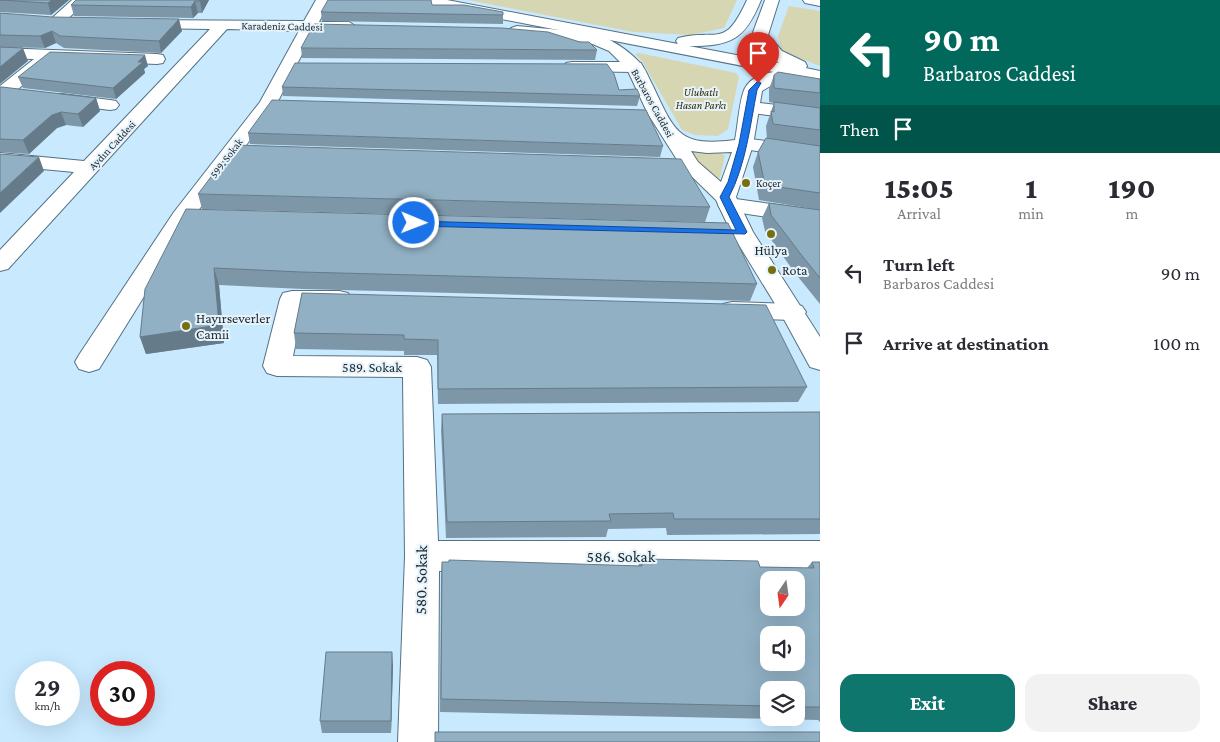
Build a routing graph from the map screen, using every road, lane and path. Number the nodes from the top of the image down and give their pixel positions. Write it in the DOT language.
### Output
graph roads {
  1 [pos="81,0"];
  2 [pos="323,0"];
  3 [pos="424,0"];
  4 [pos="754,0"];
  5 [pos="772,0"];
  6 [pos="810,0"];
  7 [pos="820,2"];
  8 [pos="37,21"];
  9 [pos="56,22"];
  10 [pos="80,22"];
  11 [pos="127,23"];
  12 [pos="223,24"];
  13 [pos="310,26"];
  14 [pos="367,28"];
  15 [pos="567,28"];
  16 [pos="501,31"];
  17 [pos="593,38"];
  18 [pos="615,38"];
  19 [pos="65,42"];
  20 [pos="0,53"];
  21 [pos="50,54"];
  22 [pos="157,59"];
  23 [pos="556,67"];
  24 [pos="635,68"];
  25 [pos="820,76"];
  26 [pos="1,93"];
  27 [pos="23,94"];
  28 [pos="42,97"];
  29 [pos="110,105"];
  30 [pos="751,108"];
  31 [pos="637,113"];
  32 [pos="657,114"];
  33 [pos="820,116"];
  34 [pos="673,139"];
  35 [pos="743,144"];
  36 [pos="231,151"];
  37 [pos="260,152"];
  38 [pos="820,154"];
  39 [pos="0,159"];
  40 [pos="91,168"];
  41 [pos="727,201"];
  42 [pos="182,217"];
  43 [pos="211,218"];
  44 [pos="820,218"];
  45 [pos="0,264"];
  46 [pos="366,300"];
  47 [pos="713,309"];
  48 [pos="793,312"];
  49 [pos="820,360"];
  50 [pos="89,362"];
  51 [pos="433,417"];
  52 [pos="422,556"];
  53 [pos="820,556"];
  54 [pos="458,735"];
  55 [pos="418,738"];
  1 -- 9 [label="main road"];
  2 -- 13 [label="main road, 599. Sokak"];
  3 -- 15 [label="main road"];
  4 -- 18 [label="main road"];
  5 -- 25 [label="main road"];
  6 -- 7 [label="main road"];
  8 -- 9 [label="main road"];
  9 -- 10 [label="main road"];
  11 -- 12 [label="main road, Karadeniz Caddesi"];
  12 -- 13 [label="main road, Karadeniz Caddesi"];
  12 -- 40 [label="main road, Aydın Caddesi"];
  13 -- 14 [label="main road, Karadeniz Caddesi"];
  13 -- 36 [label="main road, 599. Sokak"];
  15 -- 17 [label="main road, Barbaros Caddesi"];
  15 -- 18 [label="main road"];
  16 -- 17 [label="main road"];
  17 -- 24 [label="main road, Barbaros Caddesi"];
  18 -- 25 [label="main road"];
  19 -- 21 [label="main road"];
  20 -- 21 [label="main road"];
  21 -- 22 [label="main road"];
  21 -- 26 [label="main road"];
  23 -- 24 [label="main road"];
  24 -- 32 [label="main road, Barbaros Caddesi"];
  25 -- 30 [label="main road"];
  26 -- 27 [label="main road"];
  28 -- 29 [label="main road"];
  30 -- 33 [label="main road"];
  30 -- 35 [label="main road"];
  31 -- 32 [label="main road"];
  32 -- 34 [label="main road, Barbaros Caddesi"];
  34 -- 35 [label="main road"];
  34 -- 41 [label="main road, Barbaros Caddesi"];
  35 -- 38 [label="main road"];
  35 -- 41 [label="main road"];
  36 -- 37 [label="main road"];
  36 -- 42 [label="main road, 599. Sokak"];
  39 -- 40 [label="main road"];
  40 -- 45 [label="main road, Aydın Caddesi"];
  41 -- 44 [label="main road"];
  41 -- 48 [label="main road, Barbaros Caddesi"];
  42 -- 43 [label="main road"];
  42 -- 50 [label="main road, 599. Sokak"];
  46 -- 51 [label="main road, 589. Sokak"];
  47 -- 48 [label="main road"];
  48 -- 49 [label="main road, Barbaros Caddesi"];
  51 -- 52 [label="main road, 580. Sokak"];
  52 -- 53 [label="main road, 586. Sokak"];
  52 -- 55 [label="main road, 580. Sokak"];
  54 -- 55 [label="main road"];
}
